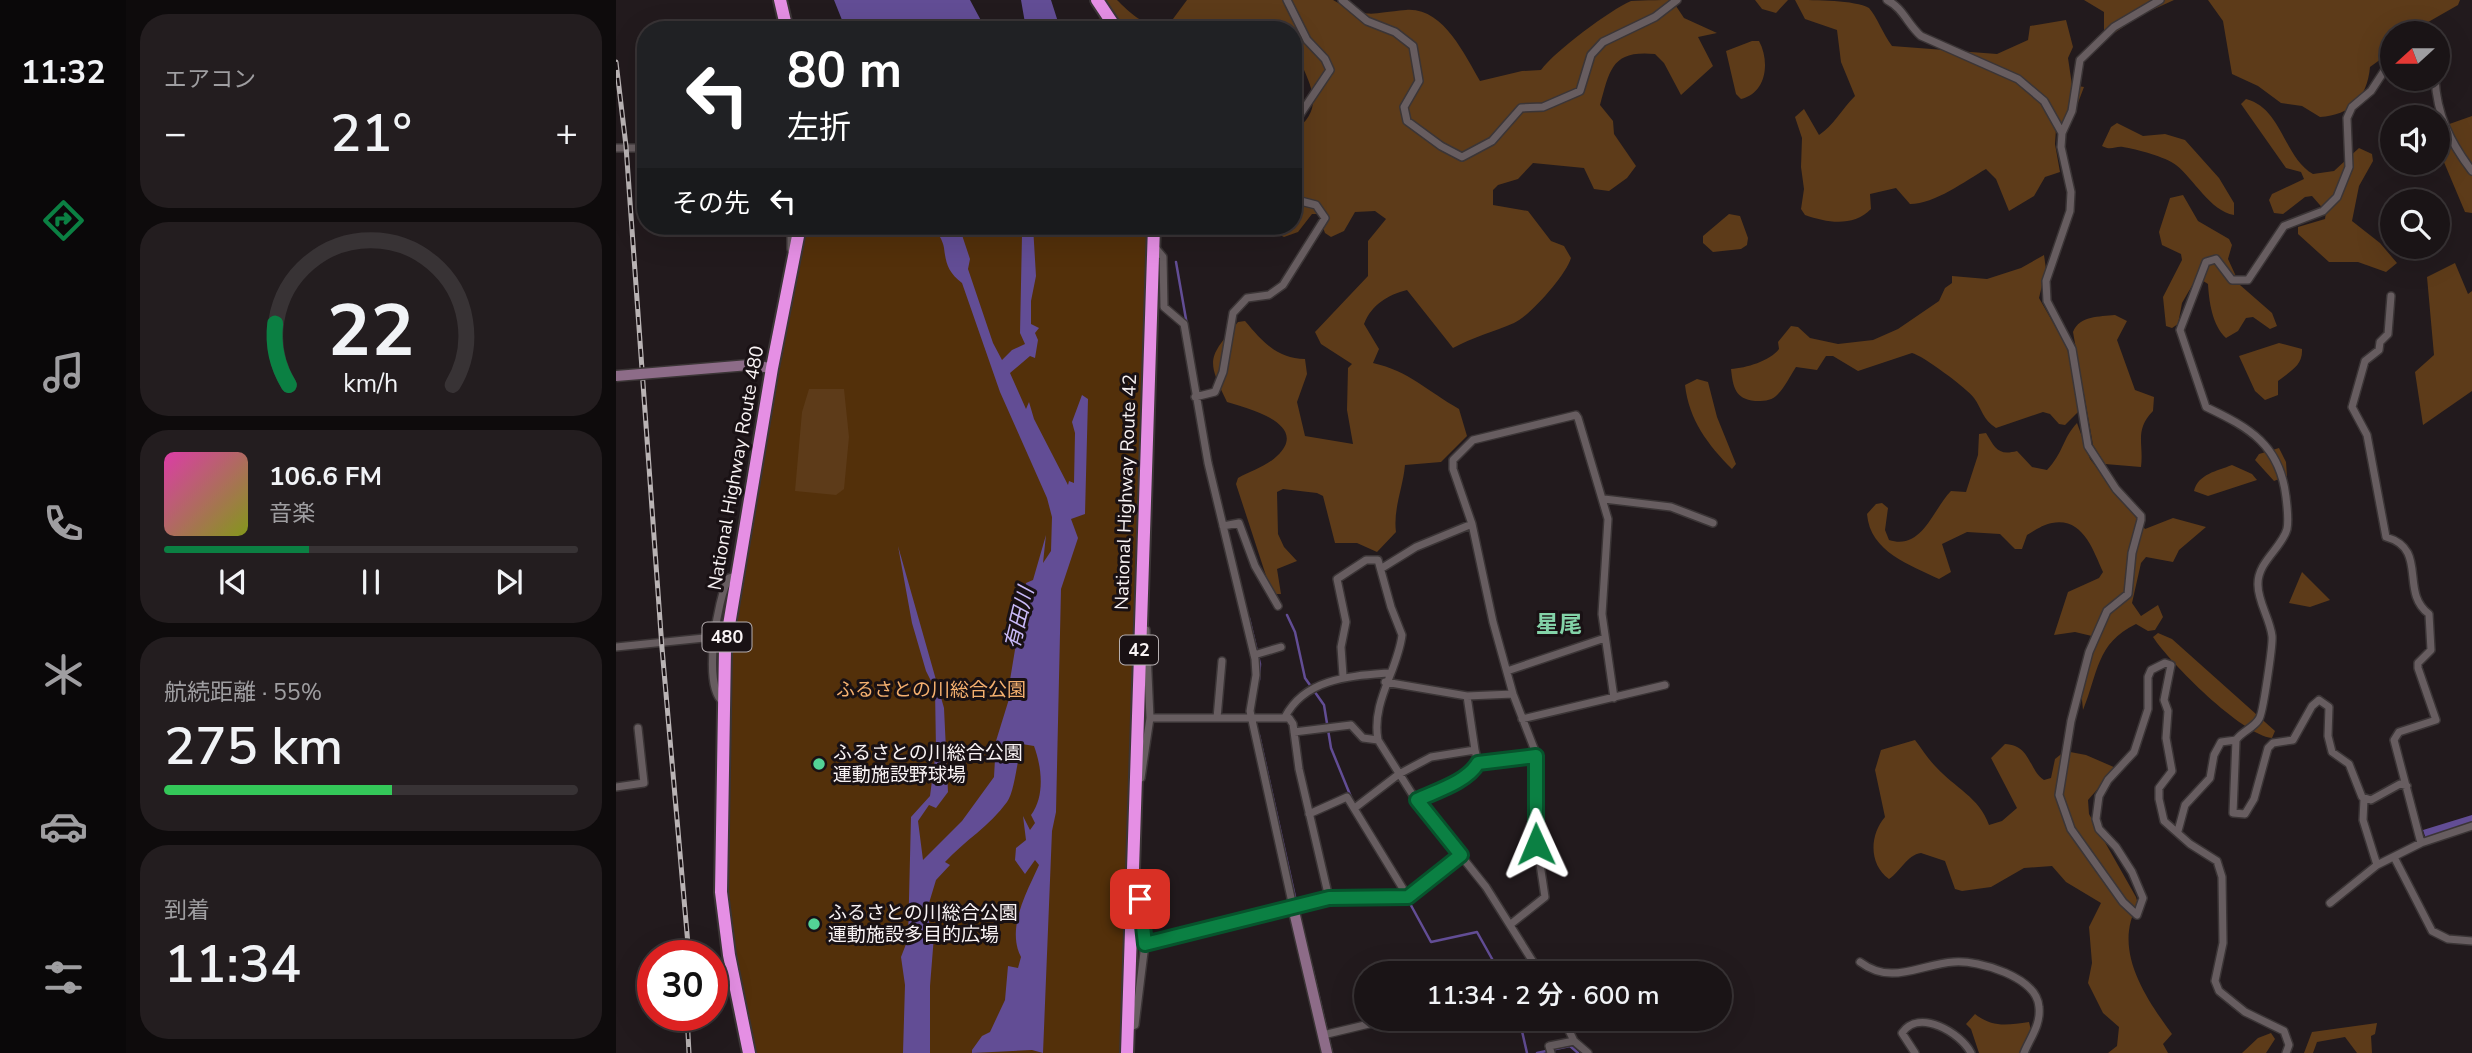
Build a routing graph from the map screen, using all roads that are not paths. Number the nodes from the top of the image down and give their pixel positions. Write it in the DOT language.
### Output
graph roads {
  1 [pos="780,0"];
  2 [pos="1097,0"];
  3 [pos="1287,0"];
  4 [pos="1342,0"];
  5 [pos="1677,0"];
  6 [pos="1887,0"];
  7 [pos="2161,0"];
  8 [pos="782,21"];
  9 [pos="1111,21"];
  10 [pos="1298,21"];
  11 [pos="1302,30"];
  12 [pos="2380,77"];
  13 [pos="2436,91"];
  14 [pos="1302,112"];
  15 [pos="2062,133"];
  16 [pos="616,148"];
  17 [pos="637,148"];
  18 [pos="2472,171"];
  19 [pos="1302,201"];
  20 [pos="791,235"];
  21 [pos="799,235"];
  22 [pos="1154,235"];
  23 [pos="1154,246"];
  24 [pos="795,260"];
  25 [pos="2391,296"];
  26 [pos="772,368"];
  27 [pos="616,376"];
  28 [pos="1195,397"];
  29 [pos="1604,499"];
  30 [pos="1713,523"];
  31 [pos="1472,524"];
  32 [pos="1223,526"];
  33 [pos="1382,568"];
  34 [pos="735,576"];
  35 [pos="1278,606"];
  36 [pos="1140,617"];
  37 [pos="713,637"];
  38 [pos="1605,638"];
  39 [pos="616,647"];
  40 [pos="1281,647"];
  41 [pos="1254,655"];
  42 [pos="1223,662"];
  43 [pos="1507,671"];
  44 [pos="1389,673"];
  45 [pos="1343,676"];
  46 [pos="1385,682"];
  47 [pos="1665,685"];
  48 [pos="1513,694"];
  49 [pos="1467,696"];
  50 [pos="1614,698"];
  51 [pos="723,702"];
  52 [pos="1252,717"];
  53 [pos="1285,717"];
  54 [pos="1150,718"];
  55 [pos="1217,718"];
  56 [pos="1522,719"];
  57 [pos="638,728"];
  58 [pos="1294,732"];
  59 [pos="1378,740"];
  60 [pos="2236,740"];
  61 [pos="1475,750"];
  62 [pos="1536,756"];
  63 [pos="1478,763"];
  64 [pos="1399,774"];
  65 [pos="2407,786"];
  66 [pos="616,787"];
  67 [pos="1135,788"];
  68 [pos="2364,799"];
  69 [pos="1417,800"];
  70 [pos="1356,807"];
  71 [pos="1309,814"];
  72 [pos="2472,827"];
  73 [pos="2178,831"];
  74 [pos="2421,843"];
  75 [pos="1461,855"];
  76 [pos="2394,857"];
  77 [pos="2377,865"];
  78 [pos="1132,874"];
  79 [pos="1408,897"];
  80 [pos="1329,898"];
  81 [pos="2330,903"];
  82 [pos="1293,908"];
  83 [pos="1511,924"];
  84 [pos="2472,941"];
  85 [pos="1145,944"];
  86 [pos="1533,961"];
  87 [pos="1860,962"];
  88 [pos="1128,1028"];
  89 [pos="1354,1028"];
  90 [pos="1569,1031"];
  91 [pos="1323,1035"];
  92 [pos="1574,1041"];
  93 [pos="749,1053"];
  94 [pos="1127,1053"];
  95 [pos="1327,1053"];
  96 [pos="1550,1053"];
  97 [pos="1588,1053"];
  98 [pos="1916,1053"];
  99 [pos="1971,1053"];
  100 [pos="2024,1053"];
  101 [pos="2286,1053"];
  1 -- 8 [label="highway"];
  2 -- 9 [label="highway"];
  3 -- 10 [label="street"];
  4 -- 5 [label="street"];
  6 -- 15 [label="street"];
  7 -- 15 [label="street"];
  11 -- 14 [label="street"];
  12 -- 60 [label="street"];
  13 -- 18 [label="street"];
  15 -- 73 [label="street"];
  16 -- 17 [label="street"];
  19 -- 28 [label="street"];
  20 -- 24 [label="street"];
  21 -- 24 [label="highway, National Highway Route 480 / 480"];
  22 -- 23 [label="highway, National Highway Route 42 / 42"];
  23 -- 28 [label="street"];
  23 -- 36 [label="highway, National Highway Route 42 / 42"];
  24 -- 26 [label="highway, National Highway Route 480 / 480"];
  25 -- 65 [label="street"];
  26 -- 27 [label="street, bridge"];
  26 -- 34 [label="highway, National Highway Route 480 / 480"];
  28 -- 32 [label="street"];
  29 -- 30 [label="street"];
  29 -- 31 [label="street"];
  29 -- 38 [label="street"];
  31 -- 33 [label="street"];
  31 -- 43 [label="street"];
  32 -- 35 [label="street"];
  32 -- 41 [label="street"];
  33 -- 44 [label="street"];
  33 -- 45 [label="street"];
  34 -- 37 [label="street"];
  34 -- 51 [label="highway, National Highway Route 480 / 480"];
  36 -- 54 [label="street"];
  36 -- 67 [label="highway, National Highway Route 42 / 42"];
  37 -- 39 [label="street"];
  37 -- 51 [label="street"];
  38 -- 43 [label="street"];
  38 -- 50 [label="street"];
  40 -- 41 [label="street"];
  41 -- 52 [label="street"];
  42 -- 55 [label="street"];
  43 -- 48 [label="street"];
  44 -- 45 [label="street"];
  44 -- 46 [label="street"];
  45 -- 53 [label="street"];
  46 -- 49 [label="street"];
  46 -- 59 [label="street"];
  47 -- 50 [label="street"];
  48 -- 49 [label="street"];
  48 -- 56 [label="street"];
  49 -- 61 [label="street"];
  50 -- 56 [label="street"];
  51 -- 93 [label="highway, National Highway Route 480 / 480"];
  52 -- 53 [label="street"];
  52 -- 55 [label="street"];
  52 -- 82 [label="street"];
  53 -- 58 [label="street"];
  54 -- 55 [label="street"];
  54 -- 67 [label="street"];
  56 -- 62 [label="street"];
  57 -- 66 [label="street"];
  58 -- 59 [label="street"];
  58 -- 71 [label="street"];
  59 -- 64 [label="street"];
  60 -- 68 [label="street"];
  60 -- 73 [label="street"];
  61 -- 63 [label="street"];
  61 -- 64 [label="street"];
  62 -- 63 [label="street"];
  62 -- 83 [label="street"];
  63 -- 69 [label="street"];
  64 -- 69 [label="street"];
  64 -- 70 [label="street"];
  65 -- 68 [label="street"];
  65 -- 74 [label="street"];
  67 -- 78 [label="highway, National Highway Route 42 / 42"];
  68 -- 77 [label="street"];
  69 -- 75 [label="street"];
  70 -- 71 [label="street"];
  70 -- 79 [label="street"];
  71 -- 80 [label="street"];
  72 -- 74 [label="street"];
  73 -- 101 [label="street"];
  74 -- 76 [label="street"];
  75 -- 79 [label="street"];
  75 -- 83 [label="street"];
  76 -- 77 [label="street"];
  76 -- 84 [label="street"];
  77 -- 81 [label="street"];
  78 -- 85 [label="street"];
  78 -- 88 [label="highway, National Highway Route 42 / 42"];
  79 -- 80 [label="street"];
  80 -- 82 [label="street"];
  82 -- 85 [label="street"];
  82 -- 91 [label="street"];
  83 -- 86 [label="street"];
  85 -- 88 [label="street"];
  87 -- 100 [label="street"];
  88 -- 94 [label="highway, National Highway Route 42 / 42"];
  89 -- 91 [label="street"];
  90 -- 92 [label="street"];
  91 -- 95 [label="street"];
  92 -- 96 [label="street"];
  92 -- 97 [label="street"];
  98 -- 99 [label="street"];
}
